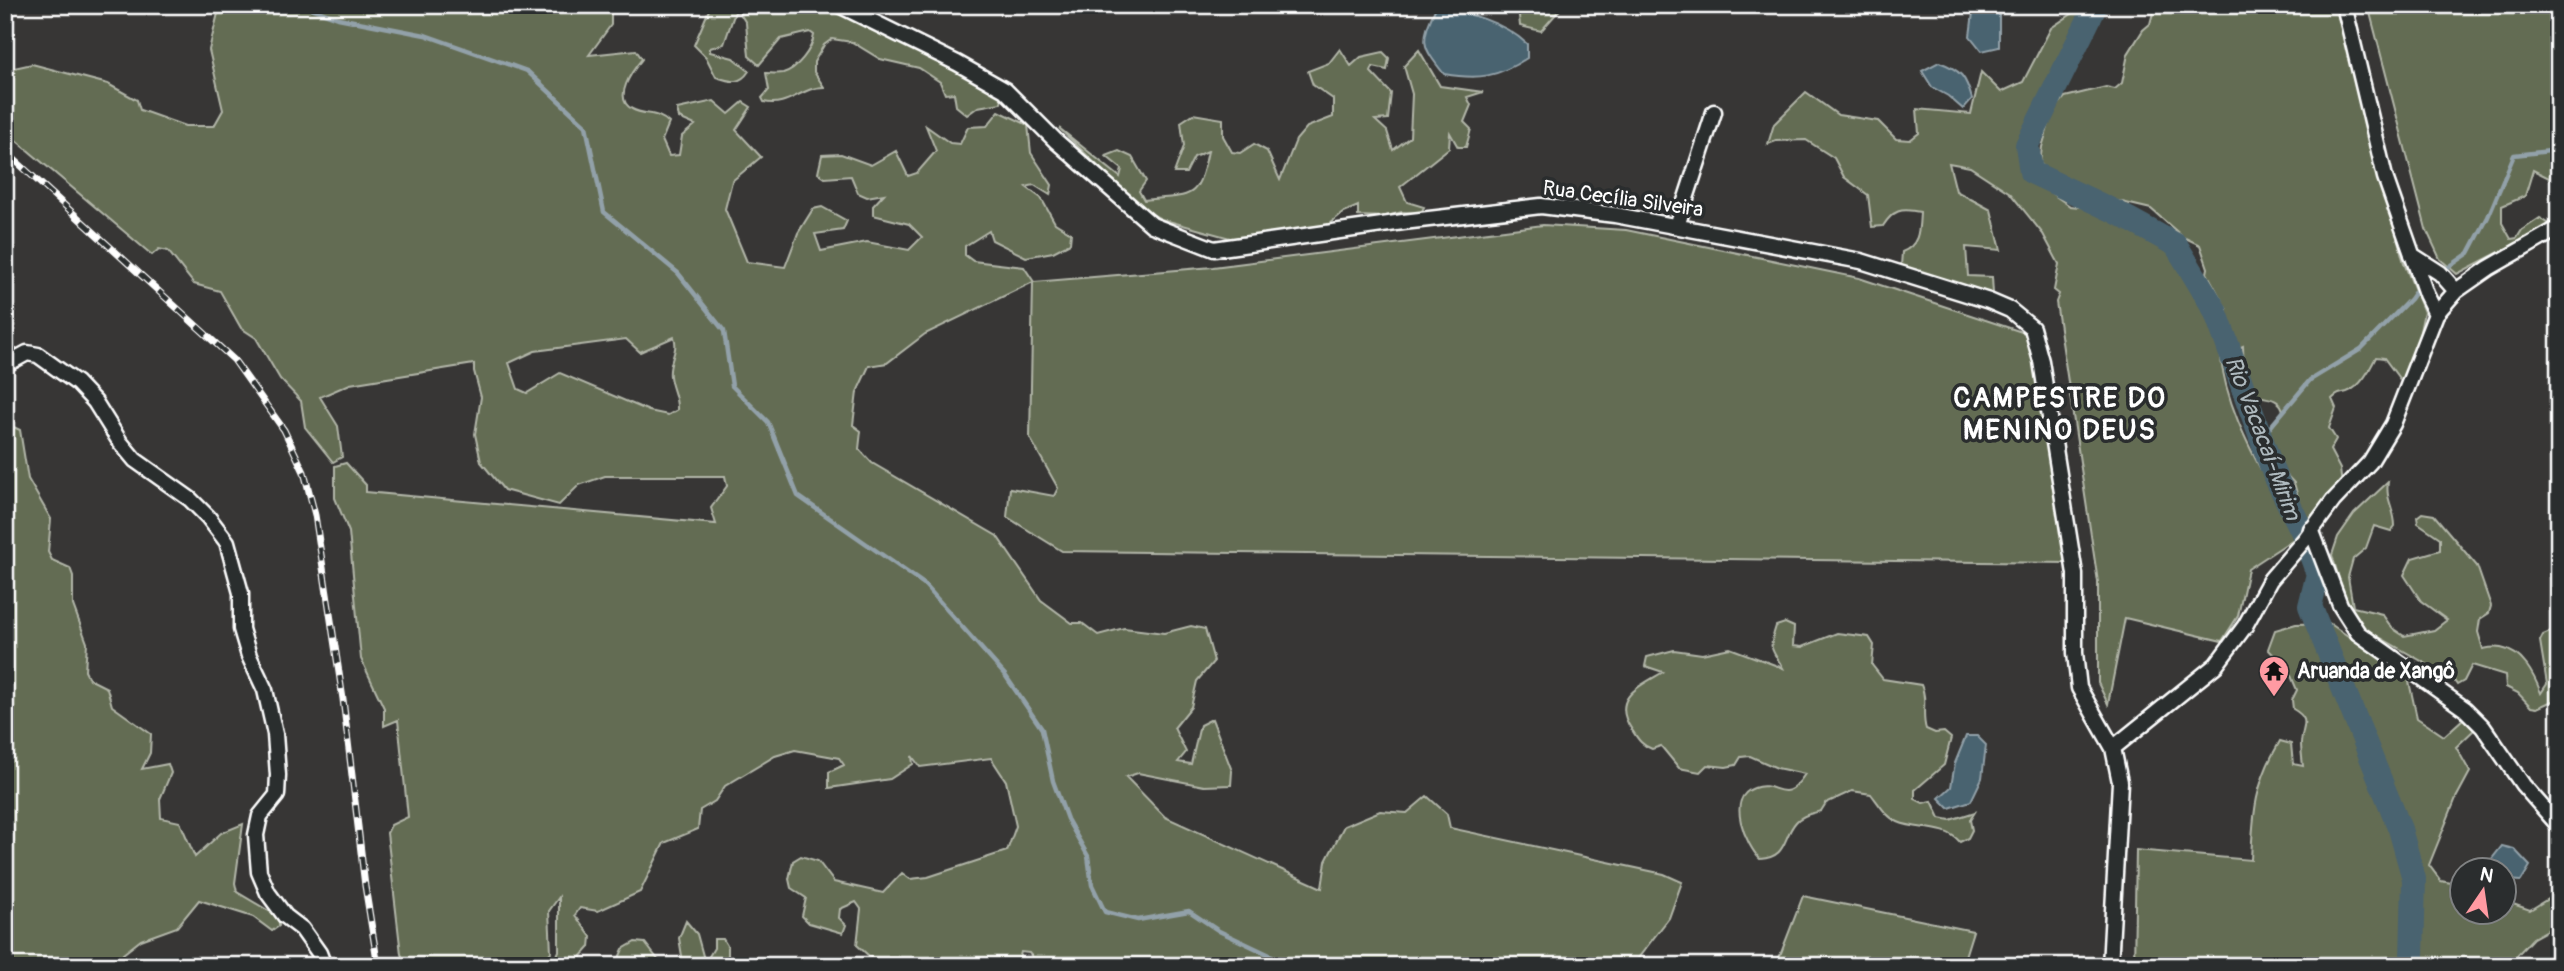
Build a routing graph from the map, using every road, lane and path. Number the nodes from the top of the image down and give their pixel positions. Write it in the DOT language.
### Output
graph roads {
  1 [pos="839,5"];
  2 [pos="2344,5"];
  3 [pos="1714,112"];
  4 [pos="1677,226"];
  5 [pos="2559,228"];
  6 [pos="2412,255"];
  7 [pos="2456,291"];
  8 [pos="2436,314"];
  9 [pos="5,365"];
  10 [pos="2309,533"];
  11 [pos="2113,748"];
  12 [pos="2559,826"];
  13 [pos="324,966"];
  14 [pos="2110,966"];
  1 -- 4 [label="street, Rua Cecília Silveira"];
  2 -- 6 [label="street"];
  3 -- 4 [label="street"];
  4 -- 11 [label="street, Rua Cecília Silveira"];
  5 -- 7 [label="street"];
  6 -- 7 [label="street"];
  6 -- 8 [label="street"];
  7 -- 8 [label="street"];
  8 -- 10 [label="street"];
  9 -- 13 [label="street"];
  10 -- 11 [label="street"];
  10 -- 12 [label="street"];
  11 -- 14 [label="street, Rua Cecília Silveira"];
}
